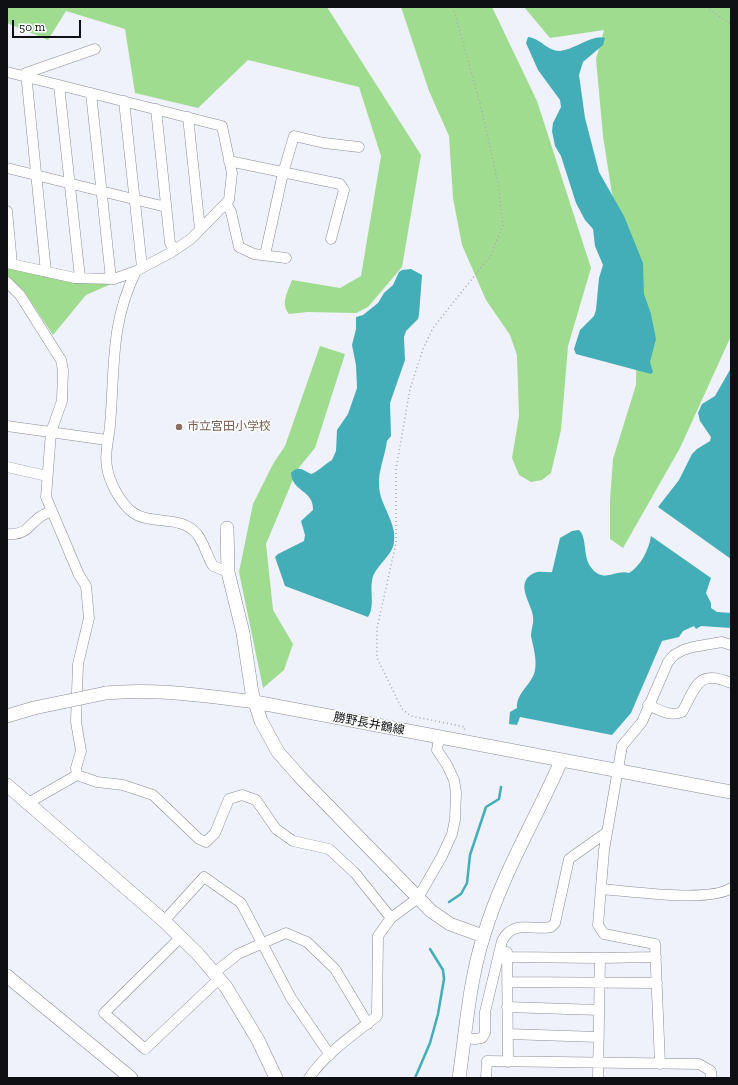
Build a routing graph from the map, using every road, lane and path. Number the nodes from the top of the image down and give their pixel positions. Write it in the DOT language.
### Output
graph roads {
  1 [pos="453,7"];
  2 [pos="706,7"];
  3 [pos="731,24"];
  4 [pos="95,49"];
  5 [pos="7,72"];
  6 [pos="25,77"];
  7 [pos="59,85"];
  8 [pos="92,93"];
  9 [pos="124,101"];
  10 [pos="156,109"];
  11 [pos="188,117"];
  12 [pos="359,147"];
  13 [pos="229,161"];
  14 [pos="7,168"];
  15 [pos="283,173"];
  16 [pos="36,175"];
  17 [pos="70,183"];
  18 [pos="102,191"];
  19 [pos="134,199"];
  20 [pos="226,203"];
  21 [pos="166,207"];
  22 [pos="7,211"];
  23 [pos="200,229"];
  24 [pos="331,239"];
  25 [pos="175,250"];
  26 [pos="265,255"];
  27 [pos="286,258"];
  28 [pos="10,263"];
  29 [pos="139,269"];
  30 [pos="46,272"];
  31 [pos="80,278"];
  32 [pos="110,279"];
  33 [pos="7,282"];
  34 [pos="7,426"];
  35 [pos="51,432"];
  36 [pos="107,440"];
  37 [pos="7,467"];
  38 [pos="47,476"];
  39 [pos="50,512"];
  40 [pos="227,528"];
  41 [pos="7,534"];
  42 [pos="228,572"];
  43 [pos="731,645"];
  44 [pos="731,683"];
  45 [pos="255,702"];
  46 [pos="648,705"];
  47 [pos="7,716"];
  48 [pos="439,738"];
  49 [pos="462,742"];
  50 [pos="561,761"];
  51 [pos="618,770"];
  52 [pos="77,775"];
  53 [pos="7,785"];
  54 [pos="731,792"];
  55 [pos="28,803"];
  56 [pos="607,832"];
  57 [pos="731,888"];
  58 [pos="601,889"];
  59 [pos="418,898"];
  60 [pos="391,918"];
  61 [pos="164,921"];
  62 [pos="506,932"];
  63 [pos="483,936"];
  64 [pos="181,937"];
  65 [pos="261,943"];
  66 [pos="507,957"];
  67 [pos="656,957"];
  68 [pos="600,958"];
  69 [pos="7,976"];
  70 [pos="216,976"];
  71 [pos="507,982"];
  72 [pos="657,983"];
  73 [pos="599,984"];
  74 [pos="507,1007"];
  75 [pos="599,1010"];
  76 [pos="368,1024"];
  77 [pos="508,1034"];
  78 [pos="598,1037"];
  79 [pos="465,1038"];
  80 [pos="330,1054"];
  81 [pos="508,1062"];
  82 [pos="598,1063"];
  83 [pos="660,1064"];
  84 [pos="131,1078"];
  85 [pos="276,1078"];
  86 [pos="309,1078"];
  87 [pos="459,1078"];
  88 [pos="486,1078"];
  89 [pos="598,1078"];
  90 [pos="711,1078"];
  1 -- 49 [label="path"];
  2 -- 3 [label="path"];
  4 -- 6 [label="street"];
  5 -- 6 [label="street"];
  6 -- 7 [label="street"];
  6 -- 16 [label="street"];
  7 -- 8 [label="street"];
  7 -- 17 [label="street"];
  8 -- 9 [label="street"];
  8 -- 18 [label="street"];
  9 -- 10 [label="street"];
  9 -- 19 [label="street"];
  10 -- 11 [label="street"];
  10 -- 21 [label="street"];
  11 -- 13 [label="street"];
  11 -- 23 [label="street"];
  12 -- 15 [label="street"];
  13 -- 15 [label="street"];
  13 -- 20 [label="street"];
  14 -- 16 [label="street"];
  15 -- 24 [label="street"];
  15 -- 26 [label="street"];
  16 -- 17 [label="street"];
  16 -- 30 [label="street"];
  17 -- 18 [label="street"];
  17 -- 31 [label="street"];
  18 -- 19 [label="street"];
  18 -- 32 [label="street"];
  19 -- 21 [label="street"];
  19 -- 29 [label="street"];
  20 -- 23 [label="street"];
  20 -- 26 [label="street"];
  21 -- 25 [label="street"];
  22 -- 28 [label="street"];
  23 -- 25 [label="street"];
  25 -- 29 [label="street"];
  26 -- 27 [label="street"];
  28 -- 30 [label="street"];
  29 -- 32 [label="street"];
  29 -- 36 [label="street"];
  30 -- 31 [label="street"];
  31 -- 32 [label="street"];
  33 -- 35 [label="street"];
  34 -- 35 [label="street"];
  35 -- 36 [label="street"];
  35 -- 38 [label="street"];
  36 -- 42 [label="street"];
  37 -- 38 [label="street"];
  38 -- 39 [label="street"];
  39 -- 41 [label="street"];
  39 -- 52 [label="street"];
  40 -- 42 [label="street"];
  42 -- 45 [label="street"];
  43 -- 46 [label="street"];
  44 -- 46 [label="street"];
  45 -- 47 [label="street, 勝野長井鶴線, bridge"];
  45 -- 48 [label="street, 勝野長井鶴線"];
  45 -- 59 [label="street"];
  46 -- 51 [label="street"];
  48 -- 49 [label="street, 勝野長井鶴線"];
  48 -- 59 [label="street"];
  49 -- 50 [label="street, 勝野長井鶴線"];
  50 -- 51 [label="street, 勝野長井鶴線"];
  50 -- 63 [label="street"];
  51 -- 54 [label="street, 勝野長井鶴線"];
  51 -- 56 [label="street"];
  52 -- 55 [label="street"];
  52 -- 60 [label="street"];
  53 -- 55 [label="street"];
  55 -- 61 [label="street"];
  56 -- 58 [label="street"];
  56 -- 62 [label="street"];
  57 -- 58 [label="street"];
  58 -- 67 [label="street"];
  59 -- 60 [label="street"];
  59 -- 63 [label="street"];
  60 -- 76 [label="street"];
  61 -- 64 [label="street"];
  61 -- 65 [label="street"];
  62 -- 66 [label="street"];
  62 -- 79 [label="street"];
  63 -- 79 [label="street"];
  64 -- 70 [label="street"];
  64 -- 70 [label="street"];
  65 -- 70 [label="street"];
  65 -- 76 [label="street"];
  65 -- 80 [label="street"];
  66 -- 68 [label="street"];
  66 -- 71 [label="street"];
  67 -- 68 [label="street"];
  67 -- 72 [label="street"];
  68 -- 73 [label="street"];
  69 -- 84 [label="street"];
  70 -- 85 [label="street"];
  71 -- 73 [label="street"];
  71 -- 74 [label="street"];
  72 -- 73 [label="street"];
  72 -- 83 [label="street"];
  73 -- 75 [label="street"];
  74 -- 75 [label="street"];
  74 -- 77 [label="street"];
  75 -- 78 [label="street"];
  76 -- 80 [label="street"];
  77 -- 78 [label="street"];
  77 -- 81 [label="street"];
  78 -- 82 [label="street"];
  79 -- 87 [label="street"];
  80 -- 86 [label="street"];
  81 -- 82 [label="street"];
  81 -- 88 [label="street"];
  82 -- 83 [label="street"];
  82 -- 89 [label="street"];
  83 -- 90 [label="street"];
}
